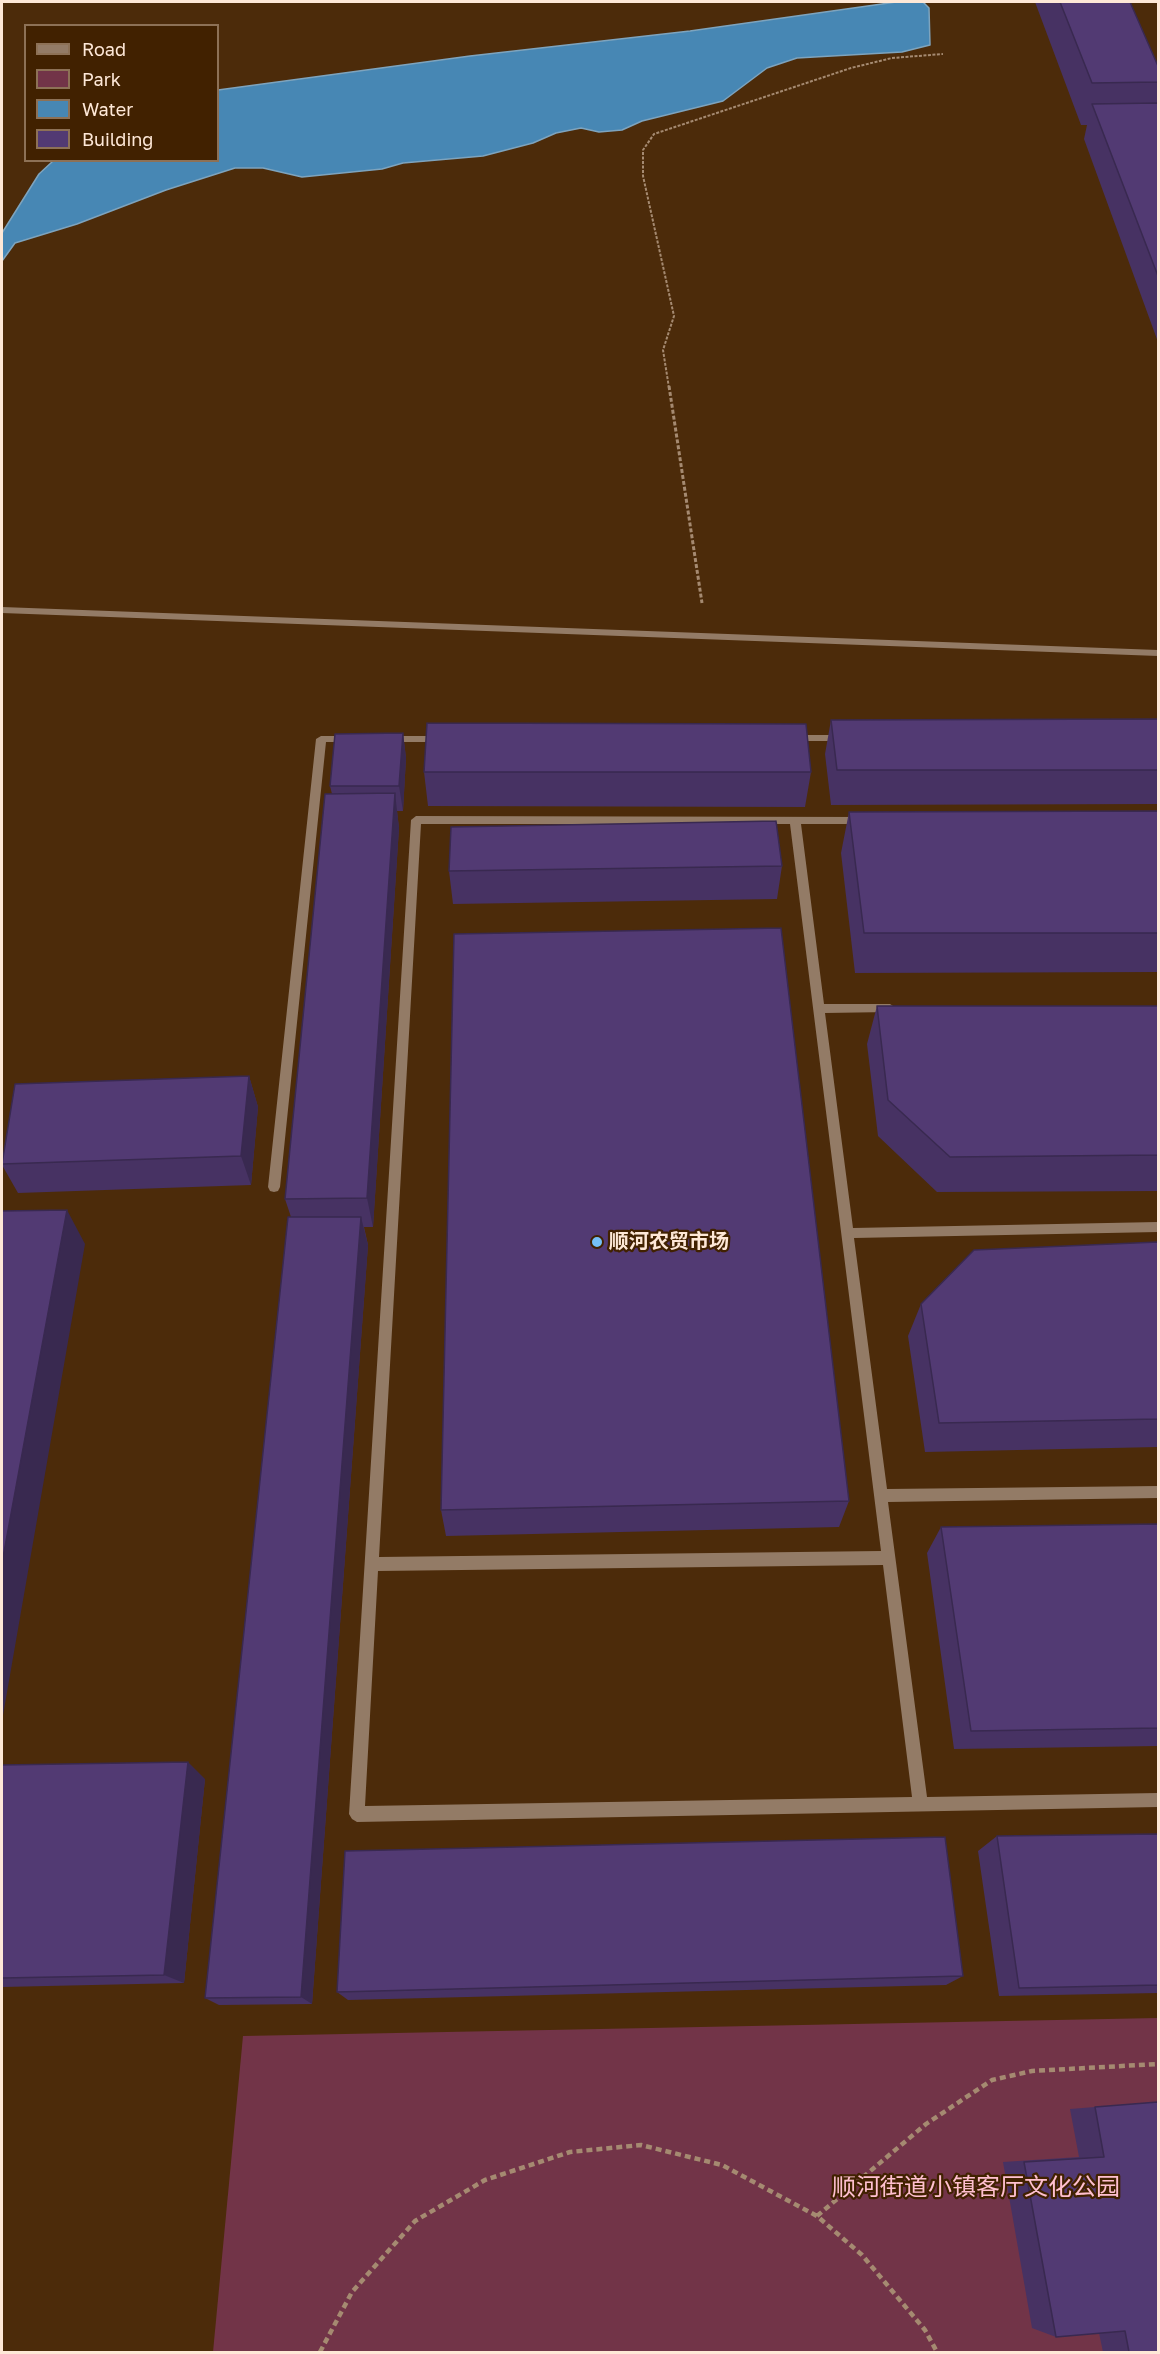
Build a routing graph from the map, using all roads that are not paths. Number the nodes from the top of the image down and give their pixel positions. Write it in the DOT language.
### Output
graph roads {
  1 [pos="2,610"];
  2 [pos="1158,653"];
  3 [pos="776,738"];
  4 [pos="860,738"];
  5 [pos="357,739"];
  6 [pos="381,739"];
  7 [pos="453,739"];
  8 [pos="795,820"];
  9 [pos="877,820"];
  10 [pos="901,1008"];
  11 [pos="819,1009"];
  12 [pos="274,1187"];
  13 [pos="1158,1227"];
  14 [pos="848,1233"];
  15 [pos="1158,1492"];
  16 [pos="881,1496"];
  17 [pos="889,1558"];
  18 [pos="372,1564"];
  19 [pos="1158,1800"];
  20 [pos="920,1804"];
  1 -- 2 [label="street"];
  3 -- 4 [label="street"];
  5 -- 12 [label="street"];
  6 -- 7 [label="street"];
  8 -- 9 [label="street"];
  8 -- 11 [label="street"];
  8 -- 18 [label="street"];
  10 -- 11 [label="street"];
  11 -- 14 [label="street"];
  13 -- 14 [label="street"];
  14 -- 16 [label="street"];
  15 -- 16 [label="street"];
  16 -- 17 [label="street"];
  17 -- 18 [label="street"];
  17 -- 20 [label="street"];
  18 -- 20 [label="street"];
  19 -- 20 [label="street"];
}
